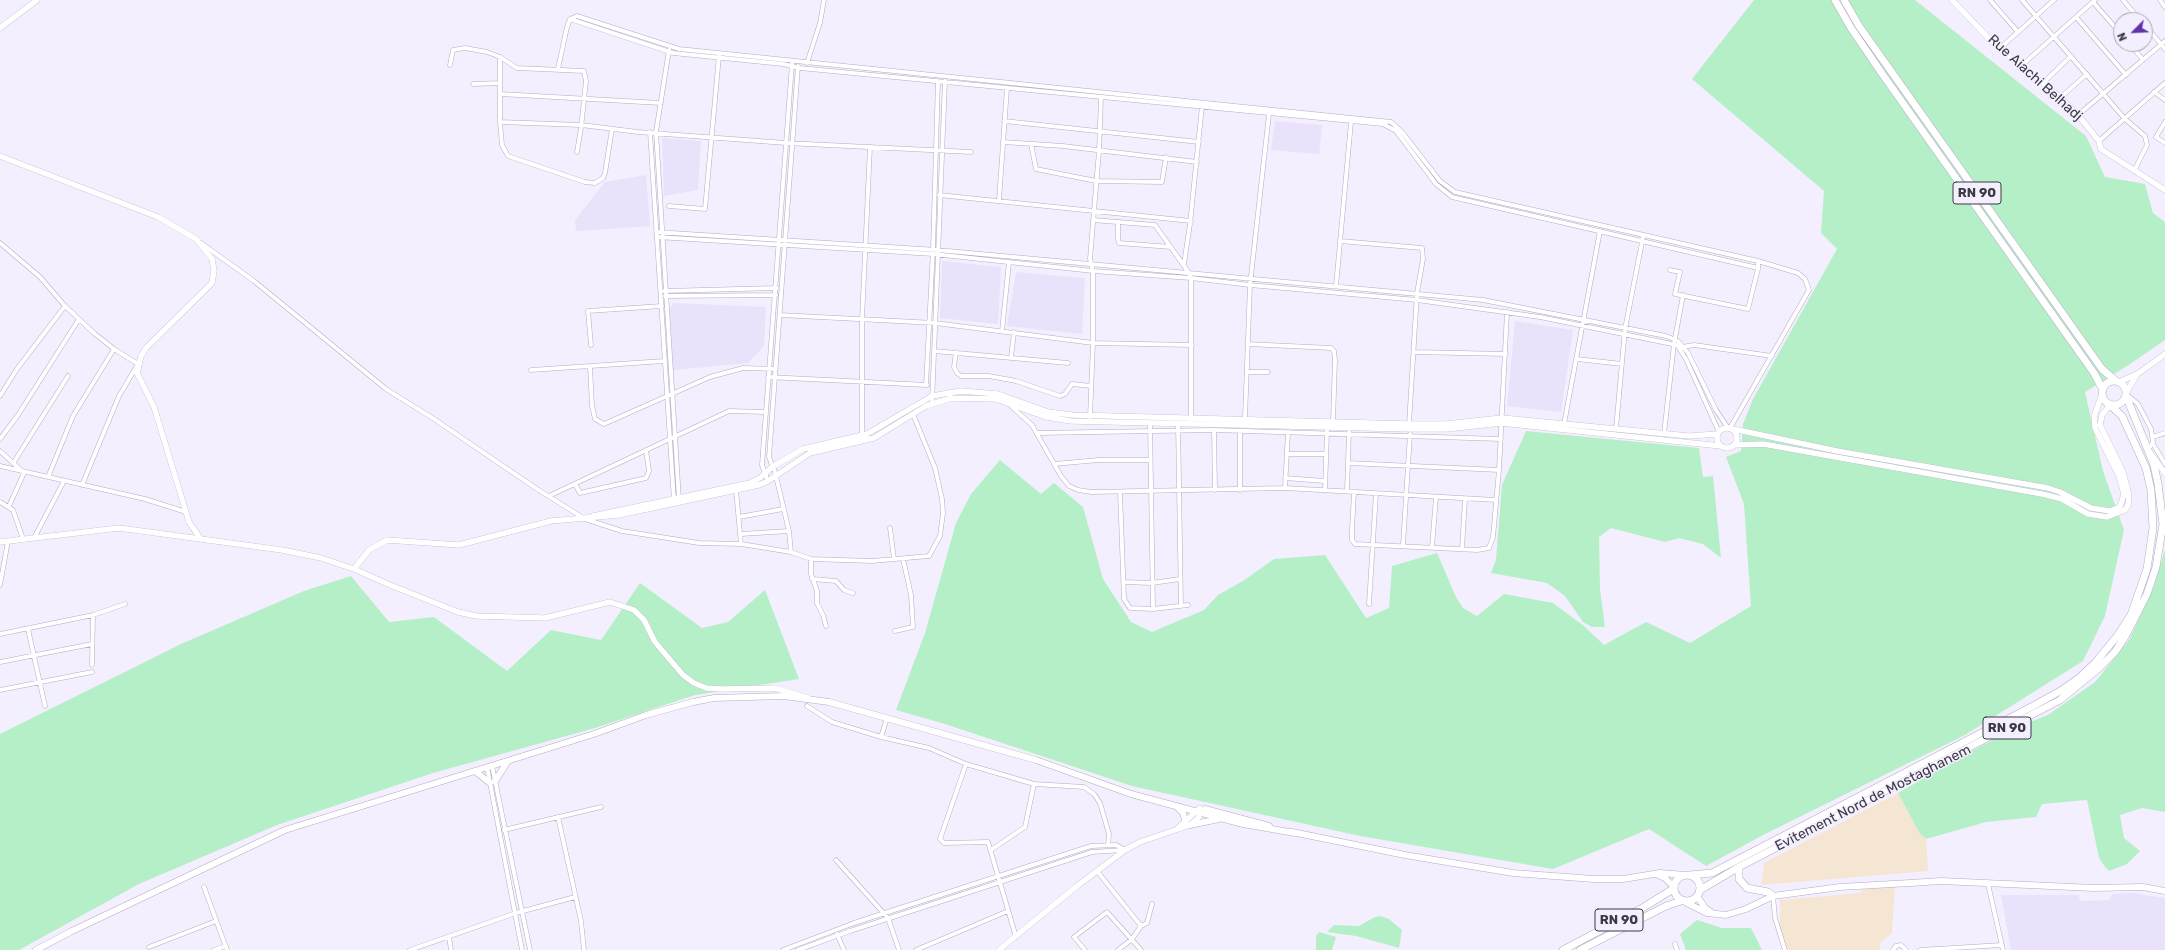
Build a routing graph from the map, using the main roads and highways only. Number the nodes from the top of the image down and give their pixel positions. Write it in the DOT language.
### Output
graph roads {
  1 [pos="1835,0"];
  2 [pos="1844,0"];
  3 [pos="2118,382"];
  4 [pos="2102,392"];
  5 [pos="2126,394"];
  6 [pos="2110,404"];
  7 [pos="2164,522"];
  8 [pos="508,761"];
  9 [pos="475,771"];
  10 [pos="1116,789"];
  11 [pos="1175,805"];
  12 [pos="1199,810"];
  13 [pos="1220,818"];
  14 [pos="1295,833"];
  15 [pos="1739,867"];
  16 [pos="1653,874"];
  17 [pos="1688,875"];
  18 [pos="1673,888"];
  19 [pos="2165,891"];
  20 [pos="1699,893"];
  21 [pos="1773,896"];
  22 [pos="1683,901"];
  23 [pos="1716,915"];
  24 [pos="36,950"];
  25 [pos="1563,950"];
  26 [pos="1580,950"];
  1 -- 4 [label="highway, RN 90"];
  2 -- 3 [label="highway, RN 90"];
  3 -- 4 [label="highway"];
  3 -- 5 [label="highway"];
  4 -- 6 [label="highway"];
  5 -- 6 [label="highway"];
  5 -- 7 [label="highway, Evitement Nord de Mostaghanem / RN 90"];
  6 -- 17 [label="highway, Evitement Nord de Mostaghanem / RN 90"];
  7 -- 15 [label="highway, Evitement Nord de Mostaghanem / RN 90"];
  8 -- 9 [label="main road"];
  8 -- 9 [label="main road"];
  8 -- 10 [label="main road"];
  9 -- 24 [label="main road"];
  10 -- 11 [label="main road"];
  10 -- 12 [label="main road"];
  11 -- 12 [label="main road"];
  11 -- 13 [label="main road"];
  12 -- 13 [label="main road"];
  12 -- 14 [label="main road"];
  13 -- 14 [label="main road"];
  14 -- 16 [label="main road"];
  15 -- 20 [label="highway, Evitement Nord de Mostaghanem / RN 90"];
  15 -- 21 [label="highway"];
  16 -- 17 [label="main road"];
  16 -- 18 [label="main road"];
  17 -- 18 [label="highway"];
  17 -- 20 [label="highway"];
  18 -- 22 [label="highway"];
  18 -- 25 [label="highway, RN 90"];
  19 -- 21 [label="main road"];
  20 -- 22 [label="highway"];
  20 -- 23 [label="main road"];
  21 -- 23 [label="main road"];
  22 -- 23 [label="main road"];
  22 -- 26 [label="highway, RN 90"];
}
